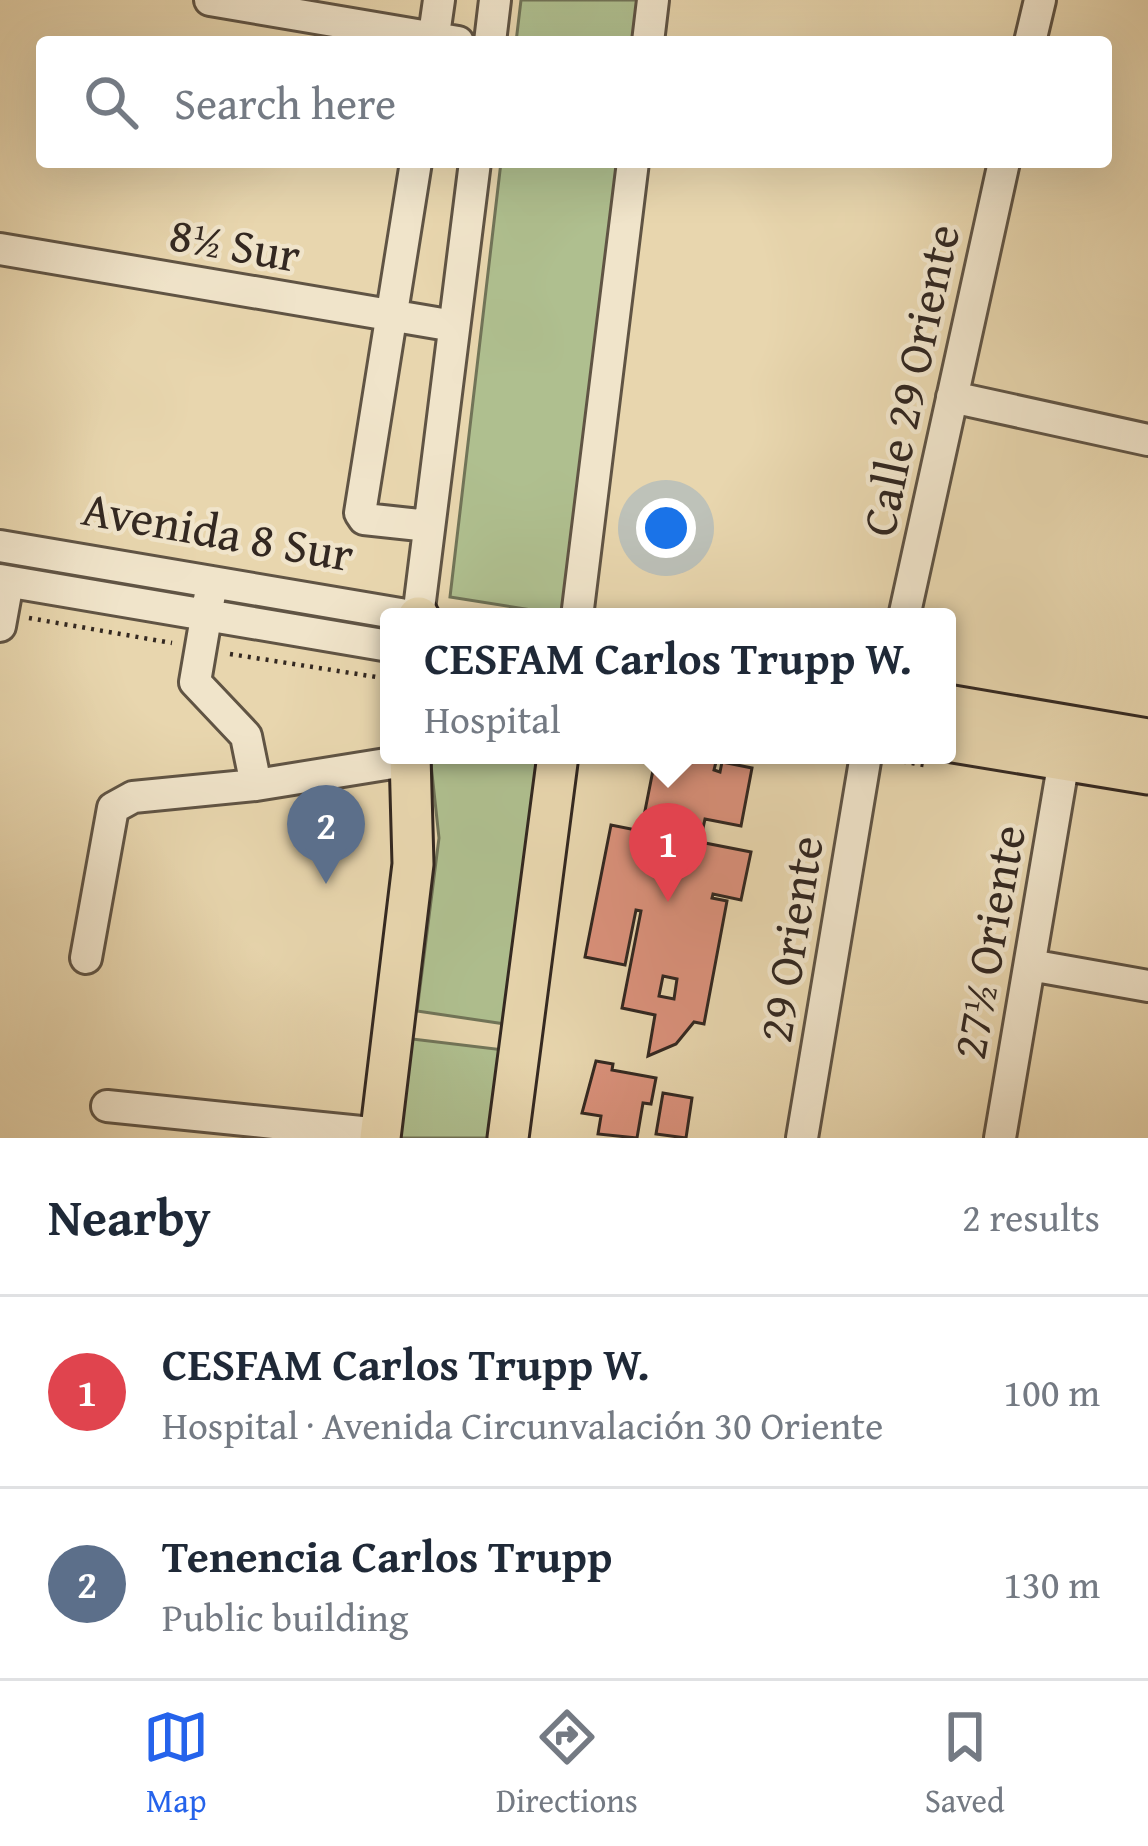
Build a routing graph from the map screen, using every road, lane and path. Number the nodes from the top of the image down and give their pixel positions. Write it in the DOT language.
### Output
graph roads {
  1 [pos="210,0"];
  2 [pos="440,0"];
  3 [pos="495,0"];
  4 [pos="653,0"];
  5 [pos="1040,0"];
  6 [pos="414,36"];
  7 [pos="442,36"];
  8 [pos="491,36"];
  9 [pos="648,36"];
  10 [pos="1031,36"];
  11 [pos="415,168"];
  12 [pos="474,168"];
  13 [pos="632,168"];
  14 [pos="1003,168"];
  15 [pos="0,249"];
  16 [pos="393,316"];
  17 [pos="454,326"];
  18 [pos="952,397"];
  19 [pos="1148,440"];
  20 [pos="429,526"];
  21 [pos="0,546"];
  22 [pos="4,581"];
  23 [pos="212,582"];
  24 [pos="420,608"];
  25 [pos="578,608"];
  26 [pos="906,608"];
  27 [pos="380,610"];
  28 [pos="206,615"];
  29 [pos="0,626"];
  30 [pos="380,644"];
  31 [pos="956,707"];
  32 [pos="1148,739"];
  33 [pos="956,742"];
  34 [pos="1064,760"];
  35 [pos="380,763"];
  36 [pos="411,764"];
  37 [pos="557,764"];
  38 [pos="864,764"];
  39 [pos="1148,774"];
  40 [pos="256,785"];
  41 [pos="86,958"];
  42 [pos="1030,965"];
  43 [pos="1148,986"];
  44 [pos="107,1106"];
  45 [pos="380,1136"];
  46 [pos="508,1138"];
  47 [pos="802,1138"];
  48 [pos="1000,1138"];
  1 -- 6 [label="street"];
  2 -- 7 [label="street"];
  3 -- 8 [label="street"];
  4 -- 9 [label="street"];
  5 -- 10 [label="street"];
  11 -- 16 [label="street"];
  12 -- 17 [label="street"];
  13 -- 25 [label="street"];
  14 -- 18 [label="street, Calle 29 Oriente"];
  15 -- 16 [label="street, 8½ Sur"];
  16 -- 17 [label="street, 8½ Sur"];
  16 -- 20 [label="street"];
  17 -- 20 [label="street"];
  18 -- 19 [label="street"];
  18 -- 26 [label="street, Calle 29 Oriente"];
  20 -- 24 [label="street"];
  21 -- 23 [label="street, Avenida 8 Sur"];
  22 -- 28 [label="street, Avenida 8 Sur"];
  22 -- 29 [label="street"];
  23 -- 27 [label="street, Avenida 8 Sur"];
  23 -- 28 [label="street"];
  28 -- 30 [label="street, Avenida 8 Sur"];
  28 -- 40 [label="street"];
  31 -- 32 [label="main road"];
  33 -- 34 [label="main road"];
  34 -- 39 [label="main road"];
  34 -- 42 [label="street, 27½ Oriente"];
  35 -- 40 [label="street"];
  36 -- 45 [label="main road"];
  37 -- 46 [label="main road"];
  38 -- 47 [label="street, 29 Oriente"];
  40 -- 41 [label="street"];
  42 -- 43 [label="street"];
  42 -- 48 [label="street, 27½ Oriente"];
  44 -- 45 [label="street"];
}
